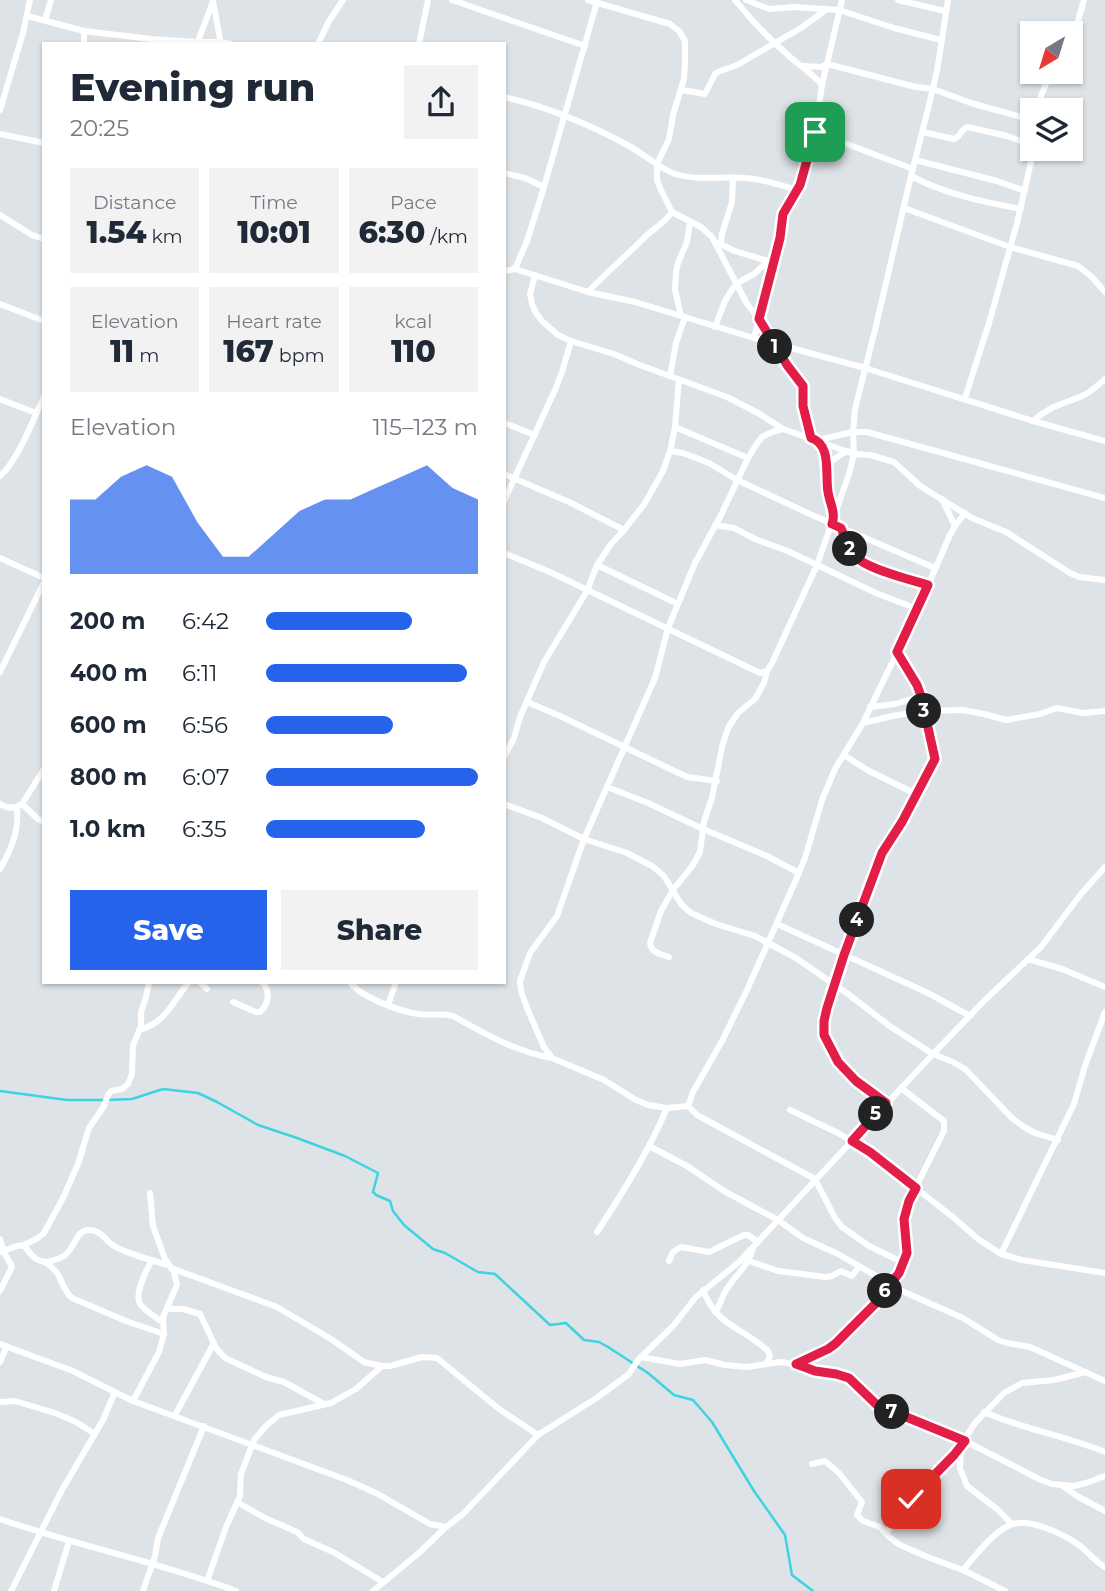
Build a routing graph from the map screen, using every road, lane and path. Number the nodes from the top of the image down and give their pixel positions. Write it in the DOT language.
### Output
graph roads {
  1 [pos="30,0"];
  2 [pos="51,0"];
  3 [pos="213,0"];
  4 [pos="343,0"];
  5 [pos="428,0"];
  6 [pos="452,0"];
  7 [pos="588,0"];
  8 [pos="735,0"];
  9 [pos="746,0"];
  10 [pos="842,0"];
  11 [pos="898,0"];
  12 [pos="948,0"];
  13 [pos="1084,0"];
  14 [pos="597,2"];
  15 [pos="827,9"];
  16 [pos="839,10"];
  17 [pos="946,11"];
  18 [pos="27,16"];
  19 [pos="45,20"];
  20 [pos="1078,21"];
  21 [pos="84,31"];
  22 [pos="941,40"];
  23 [pos="84,42"];
  24 [pos="186,42"];
  25 [pos="197,42"];
  26 [pos="221,42"];
  27 [pos="319,42"];
  28 [pos="419,42"];
  29 [pos="775,42"];
  30 [pos="585,46"];
  31 [pos="827,64"];
  32 [pos="803,66"];
  33 [pos="822,85"];
  34 [pos="3,89"];
  35 [pos="933,89"];
  36 [pos="682,90"];
  37 [pos="506,98"];
  38 [pos="0,110"];
  39 [pos="565,115"];
  40 [pos="1020,117"];
  41 [pos="815,132"];
  42 [pos="923,132"];
  43 [pos="0,134"];
  44 [pos="1020,142"];
  45 [pos="42,144"];
  46 [pos="915,160"];
  47 [pos="1030,161"];
  48 [pos="657,164"];
  49 [pos="912,172"];
  50 [pos="506,173"];
  51 [pos="733,178"];
  52 [pos="544,187"];
  53 [pos="797,190"];
  54 [pos="1025,191"];
  55 [pos="904,208"];
  56 [pos="1021,209"];
  57 [pos="673,212"];
  58 [pos="0,215"];
  59 [pos="690,222"];
  60 [pos="42,238"];
  61 [pos="717,243"];
  62 [pos="1010,247"];
  63 [pos="770,261"];
  64 [pos="515,269"];
  65 [pos="506,270"];
  66 [pos="535,275"];
  67 [pos="737,284"];
  68 [pos="1104,290"];
  69 [pos="588,292"];
  70 [pos="0,304"];
  71 [pos="683,317"];
  72 [pos="759,319"];
  73 [pos="42,320"];
  74 [pos="716,327"];
  75 [pos="754,338"];
  76 [pos="570,341"];
  77 [pos="772,343"];
  78 [pos="866,368"];
  79 [pos="670,376"];
  80 [pos="1105,379"];
  81 [pos="679,380"];
  82 [pos="0,398"];
  83 [pos="965,398"];
  84 [pos="42,401"];
  85 [pos="36,413"];
  86 [pos="1033,421"];
  87 [pos="506,424"];
  88 [pos="675,426"];
  89 [pos="783,429"];
  90 [pos="853,432"];
  91 [pos="535,435"];
  92 [pos="815,439"];
  93 [pos="1105,441"];
  94 [pos="670,451"];
  95 [pos="850,453"];
  96 [pos="748,458"];
  97 [pos="828,467"];
  98 [pos="506,475"];
  99 [pos="0,476"];
  100 [pos="514,479"];
  101 [pos="737,480"];
  102 [pos="506,497"];
  103 [pos="1105,498"];
  104 [pos="942,499"];
  105 [pos="965,513"];
  106 [pos="833,520"];
  107 [pos="715,526"];
  108 [pos="955,526"];
  109 [pos="841,528"];
  110 [pos="624,530"];
  111 [pos="506,554"];
  112 [pos="0,558"];
  113 [pos="597,565"];
  114 [pos="817,565"];
  115 [pos="936,568"];
  116 [pos="42,579"];
  117 [pos="1105,580"];
  118 [pos="42,584"];
  119 [pos="928,585"];
  120 [pos="587,591"];
  121 [pos="678,604"];
  122 [pos="918,610"];
  123 [pos="668,628"];
  124 [pos="897,652"];
  125 [pos="767,671"];
  126 [pos="0,672"];
  127 [pos="921,696"];
  128 [pos="527,702"];
  129 [pos="870,707"];
  130 [pos="924,711"];
  131 [pos="1105,711"];
  132 [pos="863,723"];
  133 [pos="625,748"];
  134 [pos="506,753"];
  135 [pos="844,755"];
  136 [pos="42,772"];
  137 [pos="717,781"];
  138 [pos="607,787"];
  139 [pos="916,794"];
  140 [pos="0,804"];
  141 [pos="506,805"];
  142 [pos="19,806"];
  143 [pos="42,821"];
  144 [pos="703,829"];
  145 [pos="584,839"];
  146 [pos="1105,867"];
  147 [pos="0,869"];
  148 [pos="799,873"];
  149 [pos="673,890"];
  150 [pos="777,924"];
  151 [pos="769,942"];
  152 [pos="844,955"];
  153 [pos="669,957"];
  154 [pos="1028,959"];
  155 [pos="149,984"];
  156 [pos="188,984"];
  157 [pos="202,984"];
  158 [pos="264,984"];
  159 [pos="352,984"];
  160 [pos="395,984"];
  161 [pos="835,985"];
  162 [pos="1105,987"];
  163 [pos="206,989"];
  164 [pos="233,1002"];
  165 [pos="387,1005"];
  166 [pos="1105,1012"];
  167 [pos="970,1016"];
  168 [pos="139,1030"];
  169 [pos="933,1054"];
  170 [pos="552,1058"];
  171 [pos="901,1088"];
  172 [pos="886,1103"];
  173 [pos="688,1105"];
  174 [pos="667,1108"];
  175 [pos="790,1110"];
  176 [pos="1058,1140"];
  177 [pos="852,1141"];
  178 [pos="649,1146"];
  179 [pos="815,1179"];
  180 [pos="916,1188"];
  181 [pos="150,1193"];
  182 [pos="778,1220"];
  183 [pos="597,1232"];
  184 [pos="0,1239"];
  185 [pos="24,1245"];
  186 [pos="755,1245"];
  187 [pos="2,1252"];
  188 [pos="1001,1254"];
  189 [pos="152,1260"];
  190 [pos="669,1261"];
  191 [pos="749,1261"];
  192 [pos="46,1262"];
  193 [pos="904,1263"];
  194 [pos="170,1267"];
  195 [pos="859,1267"];
  196 [pos="1105,1273"];
  197 [pos="890,1285"];
  198 [pos="703,1290"];
  199 [pos="0,1291"];
  200 [pos="167,1309"];
  201 [pos="715,1312"];
  202 [pos="163,1323"];
  203 [pos="164,1334"];
  204 [pos="214,1343"];
  205 [pos="4,1345"];
  206 [pos="639,1359"];
  207 [pos="0,1362"];
  208 [pos="767,1363"];
  209 [pos="796,1364"];
  210 [pos="382,1366"];
  211 [pos="1086,1372"];
  212 [pos="1105,1381"];
  213 [pos="115,1392"];
  214 [pos="133,1401"];
  215 [pos="0,1402"];
  216 [pos="326,1405"];
  217 [pos="985,1412"];
  218 [pos="175,1415"];
  219 [pos="204,1426"];
  220 [pos="95,1434"];
  221 [pos="538,1435"];
  222 [pos="963,1444"];
  223 [pos="252,1446"];
  224 [pos="1105,1452"];
  225 [pos="812,1464"];
  226 [pos="1105,1475"];
  227 [pos="1063,1486"];
  228 [pos="237,1502"];
  229 [pos="1105,1511"];
  230 [pos="0,1519"];
  231 [pos="430,1524"];
  232 [pos="1012,1524"];
  233 [pos="446,1527"];
  234 [pos="41,1533"];
  235 [pos="886,1533"];
  236 [pos="435,1538"];
  237 [pos="69,1541"];
  238 [pos="152,1564"];
  239 [pos="1105,1567"];
  240 [pos="963,1570"];
  241 [pos="207,1581"];
  242 [pos="383,1582"];
  243 [pos="11,1591"];
  244 [pos="54,1591"];
  245 [pos="143,1591"];
  246 [pos="236,1591"];
  247 [pos="373,1591"];
  248 [pos="1004,1591"];
  1 -- 18 [label="street"];
  2 -- 19 [label="street"];
  3 -- 25 [label="street"];
  3 -- 26 [label="street"];
  4 -- 27 [label="street"];
  5 -- 28 [label="street"];
  6 -- 30 [label="street"];
  7 -- 14 [label="street"];
  8 -- 29 [label="street"];
  9 -- 15 [label="street"];
  10 -- 16 [label="street"];
  11 -- 17 [label="street"];
  12 -- 17 [label="street"];
  13 -- 20 [label="street"];
  14 -- 30 [label="street"];
  14 -- 36 [label="street"];
  15 -- 16 [label="street"];
  15 -- 29 [label="street"];
  16 -- 22 [label="street"];
  16 -- 31 [label="street"];
  17 -- 22 [label="street"];
  18 -- 19 [label="street"];
  18 -- 34 [label="street"];
  19 -- 21 [label="street"];
  21 -- 23 [label="street"];
  21 -- 24 [label="street"];
  22 -- 35 [label="street"];
  29 -- 32 [label="street"];
  29 -- 36 [label="street"];
  30 -- 39 [label="street"];
  31 -- 32 [label="street"];
  31 -- 33 [label="street"];
  31 -- 35 [label="street"];
  32 -- 33 [label="street"];
  33 -- 41 [label="street"];
  34 -- 38 [label="street"];
  35 -- 40 [label="street"];
  35 -- 42 [label="street"];
  36 -- 48 [label="street"];
  37 -- 39 [label="street"];
  39 -- 48 [label="street"];
  39 -- 52 [label="street"];
  41 -- 49 [label="street"];
  41 -- 53 [label="street"];
  42 -- 44 [label="street"];
  42 -- 46 [label="street"];
  43 -- 45 [label="street"];
  46 -- 49 [label="street"];
  46 -- 54 [label="street"];
  47 -- 54 [label="street"];
  48 -- 51 [label="street"];
  48 -- 57 [label="street"];
  49 -- 55 [label="street"];
  49 -- 56 [label="street"];
  50 -- 52 [label="street"];
  51 -- 53 [label="street"];
  51 -- 61 [label="street"];
  52 -- 64 [label="street"];
  53 -- 63 [label="street"];
  54 -- 56 [label="street"];
  55 -- 62 [label="street"];
  55 -- 78 [label="street"];
  56 -- 62 [label="street"];
  57 -- 59 [label="street"];
  57 -- 69 [label="street"];
  58 -- 60 [label="street"];
  59 -- 61 [label="street"];
  59 -- 71 [label="street"];
  61 -- 63 [label="street"];
  61 -- 67 [label="street"];
  62 -- 68 [label="street"];
  62 -- 83 [label="street"];
  63 -- 67 [label="street"];
  63 -- 72 [label="street"];
  64 -- 65 [label="street"];
  64 -- 66 [label="street"];
  66 -- 69 [label="street"];
  66 -- 76 [label="street"];
  67 -- 72 [label="street"];
  67 -- 74 [label="street"];
  69 -- 71 [label="street"];
  70 -- 73 [label="street"];
  71 -- 74 [label="street"];
  71 -- 79 [label="street"];
  72 -- 75 [label="street"];
  72 -- 77 [label="street"];
  74 -- 75 [label="street"];
  75 -- 77 [label="street"];
  76 -- 79 [label="street"];
  76 -- 91 [label="street"];
  77 -- 78 [label="street"];
  77 -- 92 [label="street"];
  78 -- 83 [label="street"];
  78 -- 90 [label="street"];
  79 -- 81 [label="street"];
  80 -- 86 [label="street"];
  81 -- 88 [label="street"];
  81 -- 89 [label="street"];
  82 -- 85 [label="street"];
  83 -- 86 [label="street"];
  84 -- 85 [label="street"];
  85 -- 99 [label="street"];
  86 -- 93 [label="street"];
  87 -- 91 [label="street"];
  88 -- 94 [label="street"];
  88 -- 96 [label="street"];
  89 -- 92 [label="street"];
  89 -- 96 [label="street"];
  90 -- 92 [label="street"];
  90 -- 95 [label="street"];
  90 -- 103 [label="street"];
  91 -- 100 [label="street"];
  92 -- 95 [label="street"];
  92 -- 97 [label="street"];
  94 -- 101 [label="street"];
  94 -- 110 [label="street"];
  95 -- 97 [label="street"];
  95 -- 104 [label="street"];
  95 -- 106 [label="street"];
  96 -- 101 [label="street"];
  97 -- 106 [label="street"];
  98 -- 100 [label="street"];
  100 -- 102 [label="street"];
  100 -- 110 [label="street"];
  101 -- 106 [label="street"];
  101 -- 107 [label="street"];
  104 -- 105 [label="street"];
  104 -- 108 [label="street"];
  105 -- 108 [label="street"];
  105 -- 117 [label="street"];
  106 -- 109 [label="street"];
  106 -- 114 [label="street"];
  107 -- 114 [label="street"];
  107 -- 121 [label="street"];
  108 -- 115 [label="street"];
  109 -- 115 [label="street"];
  109 -- 119 [label="street"];
  110 -- 113 [label="street"];
  111 -- 120 [label="street"];
  112 -- 116 [label="street"];
  113 -- 120 [label="street"];
  113 -- 121 [label="street"];
  114 -- 122 [label="street"];
  114 -- 125 [label="street"];
  115 -- 119 [label="street"];
  118 -- 126 [label="street"];
  119 -- 122 [label="street"];
  120 -- 123 [label="street"];
  120 -- 128 [label="street"];
  121 -- 123 [label="street"];
  122 -- 124 [label="street"];
  123 -- 125 [label="street"];
  123 -- 133 [label="street"];
  124 -- 127 [label="street"];
  124 -- 129 [label="street"];
  125 -- 137 [label="street"];
  127 -- 129 [label="street"];
  127 -- 130 [label="street"];
  128 -- 133 [label="street"];
  128 -- 134 [label="street"];
  129 -- 132 [label="street"];
  130 -- 131 [label="street"];
  130 -- 132 [label="street"];
  130 -- 139 [label="street"];
  132 -- 135 [label="street"];
  133 -- 137 [label="street"];
  133 -- 138 [label="street"];
  135 -- 139 [label="street"];
  135 -- 148 [label="street"];
  136 -- 142 [label="street"];
  137 -- 144 [label="street"];
  138 -- 144 [label="street"];
  138 -- 145 [label="street"];
  139 -- 152 [label="street"];
  140 -- 142 [label="street"];
  141 -- 145 [label="street"];
  142 -- 143 [label="street"];
  142 -- 147 [label="street"];
  144 -- 148 [label="street"];
  144 -- 149 [label="street"];
  145 -- 149 [label="street"];
  145 -- 170 [label="street"];
  146 -- 154 [label="street"];
  148 -- 150 [label="street"];
  149 -- 151 [label="street"];
  149 -- 153 [label="street"];
  150 -- 151 [label="street"];
  150 -- 152 [label="street"];
  151 -- 161 [label="street"];
  151 -- 173 [label="street"];
  152 -- 161 [label="street"];
  152 -- 167 [label="street"];
  154 -- 162 [label="street"];
  154 -- 167 [label="street"];
  155 -- 168 [label="street"];
  156 -- 168 [label="street"];
  157 -- 163 [label="street"];
  158 -- 164 [label="street"];
  159 -- 165 [label="street"];
  160 -- 165 [label="street"];
  161 -- 169 [label="street"];
  161 -- 172 [label="street"];
  165 -- 170 [label="street"];
  166 -- 176 [label="street"];
  167 -- 169 [label="street"];
  168 -- 185 [label="street"];
  169 -- 171 [label="street"];
  169 -- 176 [label="street"];
  170 -- 174 [label="street"];
  171 -- 172 [label="street"];
  171 -- 180 [label="street"];
  172 -- 177 [label="street"];
  173 -- 174 [label="street"];
  173 -- 179 [label="street"];
  174 -- 178 [label="street"];
  175 -- 177 [label="street"];
  176 -- 188 [label="street"];
  177 -- 179 [label="street"];
  177 -- 180 [label="street"];
  178 -- 182 [label="street"];
  178 -- 183 [label="street"];
  179 -- 182 [label="street"];
  179 -- 193 [label="street"];
  180 -- 188 [label="street"];
  180 -- 193 [label="street"];
  181 -- 194 [label="street"];
  182 -- 186 [label="street"];
  182 -- 195 [label="street"];
  184 -- 187 [label="street"];
  185 -- 187 [label="street"];
  185 -- 192 [label="street"];
  186 -- 190 [label="street"];
  186 -- 191 [label="street"];
  186 -- 198 [label="street"];
  187 -- 199 [label="street"];
  188 -- 196 [label="street"];
  189 -- 192 [label="street"];
  189 -- 194 [label="street"];
  189 -- 202 [label="street"];
  191 -- 195 [label="street"];
  191 -- 201 [label="street"];
  192 -- 203 [label="street"];
  193 -- 197 [label="street"];
  194 -- 200 [label="street"];
  194 -- 210 [label="street"];
  195 -- 197 [label="street"];
  197 -- 209 [label="street"];
  197 -- 211 [label="street"];
  198 -- 201 [label="street"];
  198 -- 206 [label="street"];
  200 -- 202 [label="street"];
  200 -- 204 [label="street"];
  201 -- 208 [label="street"];
  202 -- 203 [label="street"];
  203 -- 214 [label="street"];
  204 -- 216 [label="street"];
  204 -- 218 [label="street"];
  205 -- 207 [label="street"];
  205 -- 213 [label="street"];
  206 -- 208 [label="street"];
  206 -- 221 [label="street"];
  208 -- 209 [label="street"];
  209 -- 222 [label="street"];
  210 -- 216 [label="street"];
  210 -- 221 [label="street"];
  211 -- 212 [label="street"];
  211 -- 217 [label="street"];
  213 -- 214 [label="street"];
  213 -- 220 [label="street"];
  214 -- 218 [label="street"];
  215 -- 220 [label="street"];
  216 -- 223 [label="street"];
  217 -- 222 [label="street"];
  217 -- 224 [label="street"];
  218 -- 219 [label="street"];
  219 -- 223 [label="street"];
  219 -- 238 [label="street"];
  220 -- 234 [label="street"];
  221 -- 233 [label="street"];
  222 -- 227 [label="street"];
  222 -- 232 [label="street"];
  222 -- 235 [label="street"];
  223 -- 228 [label="street"];
  223 -- 231 [label="street"];
  225 -- 235 [label="street"];
  226 -- 227 [label="street"];
  227 -- 229 [label="street"];
  228 -- 241 [label="street"];
  228 -- 242 [label="street"];
  230 -- 234 [label="street"];
  231 -- 233 [label="street"];
  231 -- 236 [label="street"];
  232 -- 239 [label="street"];
  232 -- 240 [label="street"];
  233 -- 236 [label="street"];
  234 -- 237 [label="street"];
  234 -- 243 [label="street"];
  235 -- 240 [label="street"];
  236 -- 242 [label="street"];
  237 -- 238 [label="street"];
  237 -- 244 [label="street"];
  238 -- 241 [label="street"];
  238 -- 245 [label="street"];
  240 -- 248 [label="street"];
  241 -- 246 [label="street"];
  242 -- 247 [label="street"];
}
